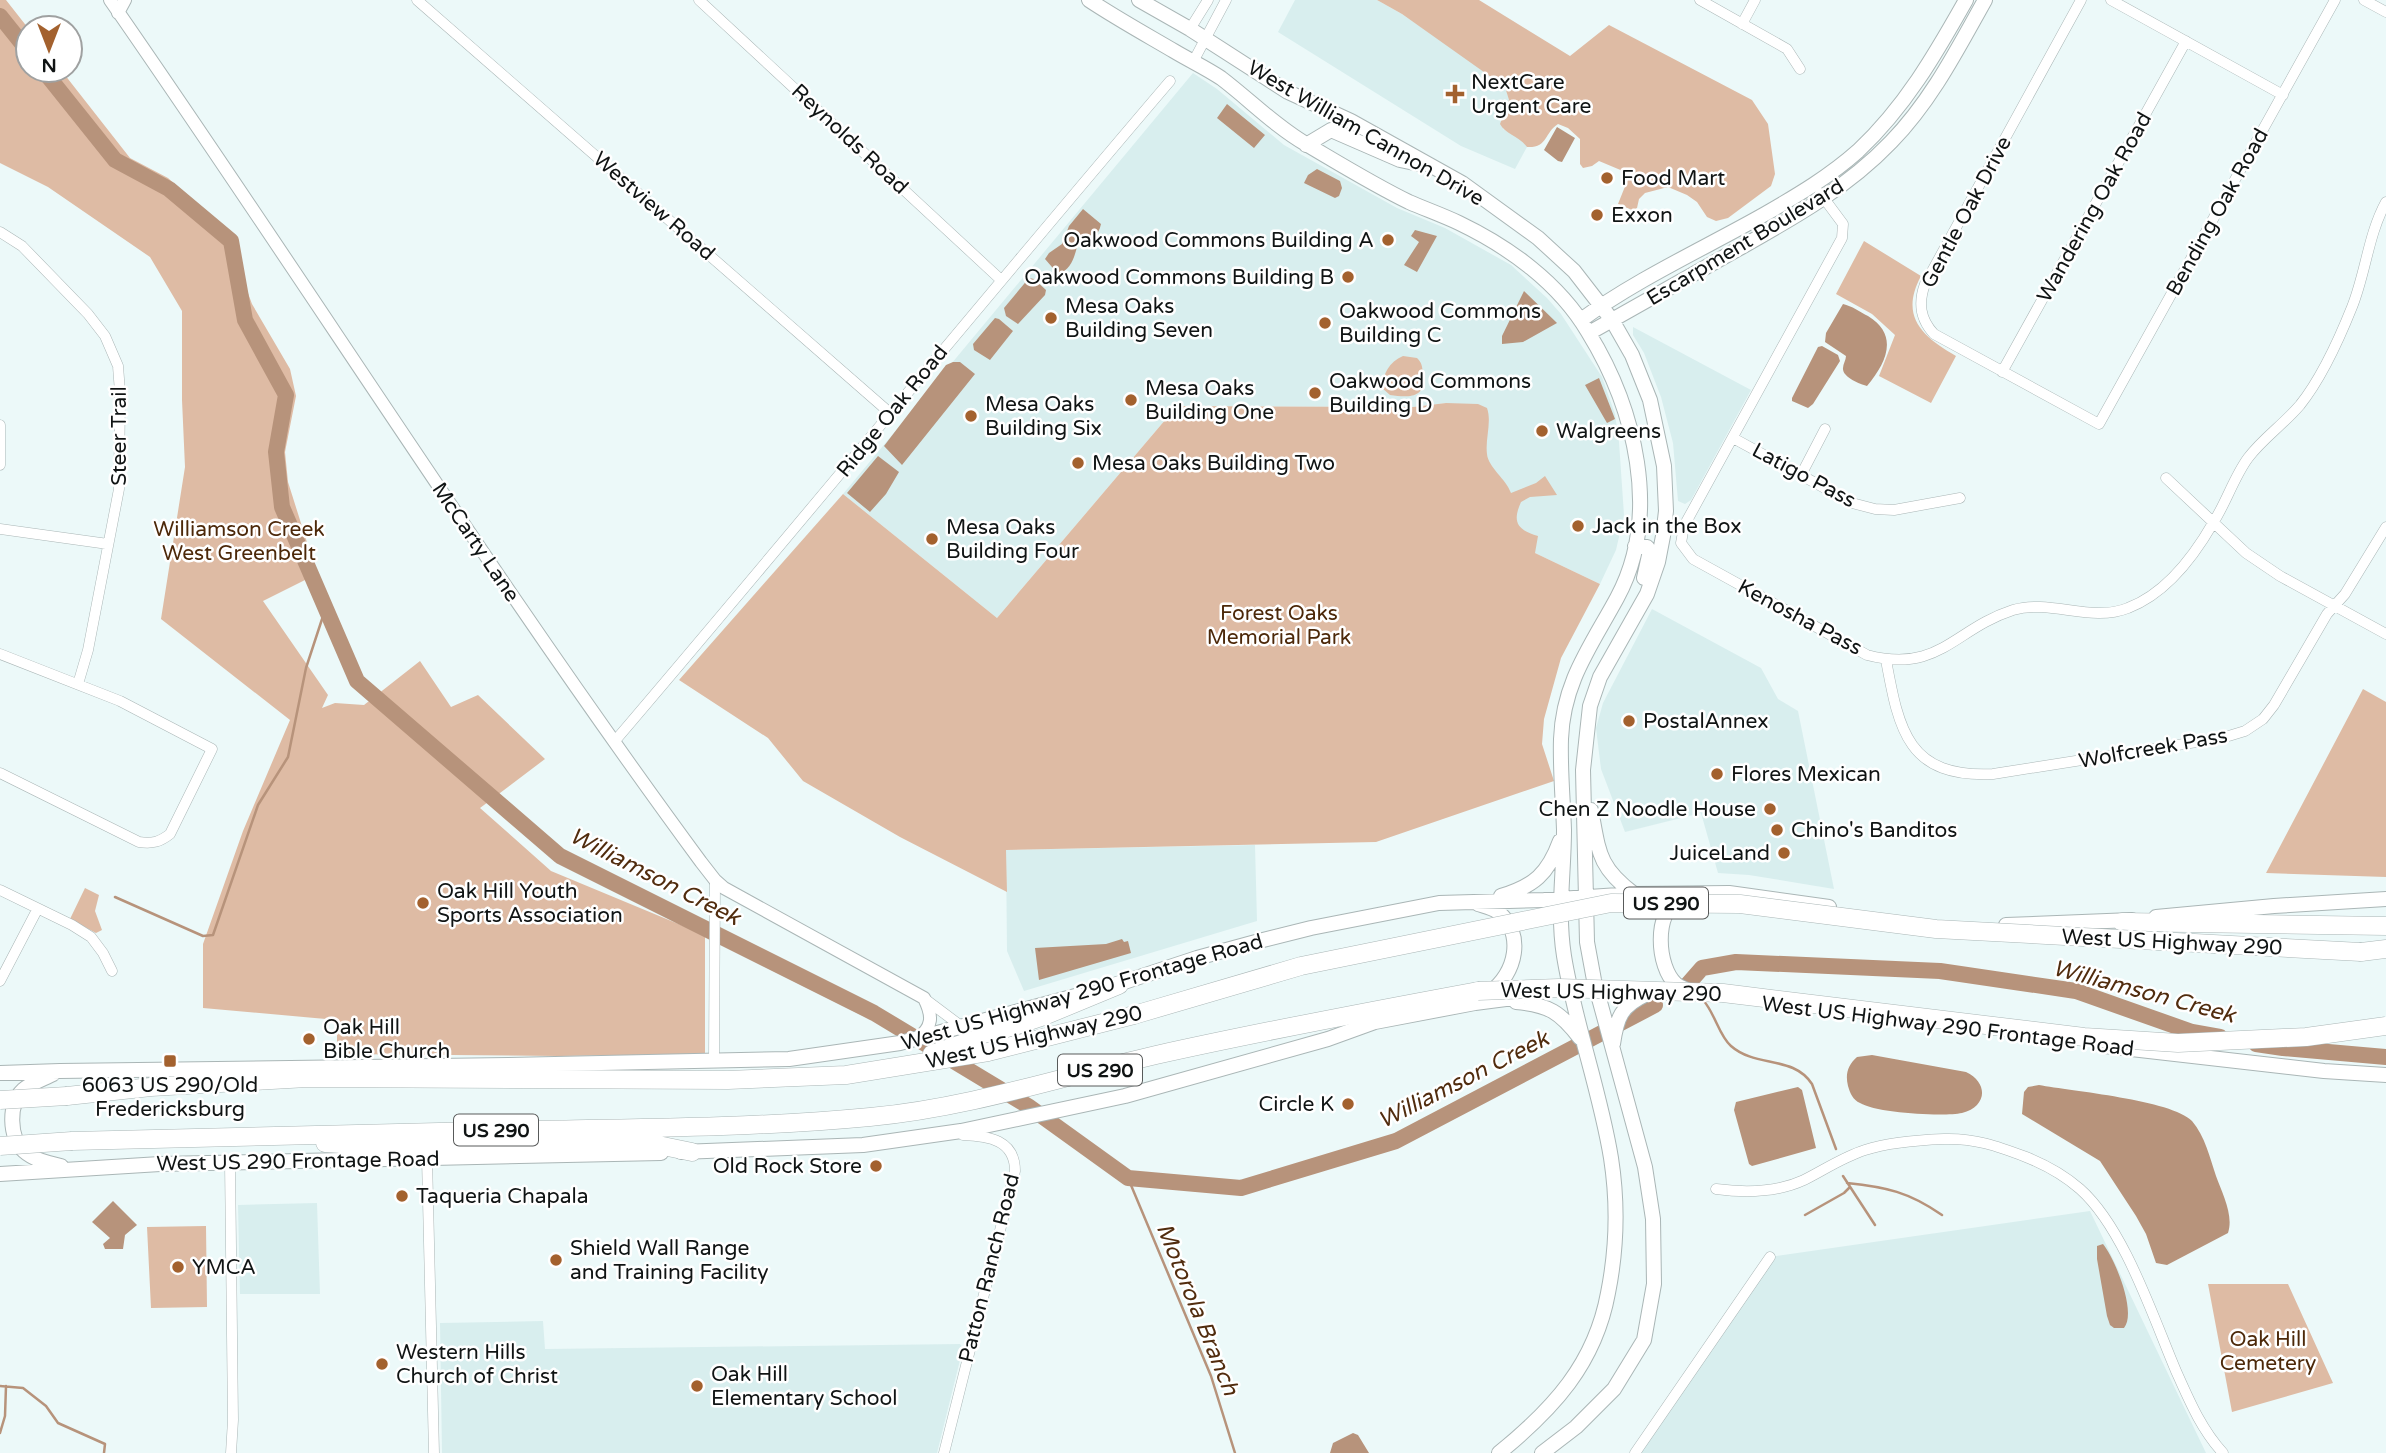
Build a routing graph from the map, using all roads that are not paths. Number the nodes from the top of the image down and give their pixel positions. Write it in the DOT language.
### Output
graph roads {
  1 [pos="110,0"];
  2 [pos="125,0"];
  3 [pos="417,0"];
  4 [pos="699,0"];
  5 [pos="1088,0"];
  6 [pos="1139,0"];
  7 [pos="1209,0"];
  8 [pos="1226,0"];
  9 [pos="1700,0"];
  10 [pos="1755,0"];
  11 [pos="1966,0"];
  12 [pos="1985,0"];
  13 [pos="2081,0"];
  14 [pos="2111,0"];
  15 [pos="2335,0"];
  16 [pos="2364,0"];
  17 [pos="2386,12"];
  18 [pos="118,13"];
  19 [pos="1742,24"];
  20 [pos="1190,29"];
  21 [pos="1206,39"];
  22 [pos="2186,41"];
  23 [pos="1194,62"];
  24 [pos="1800,69"];
  25 [pos="1170,81"];
  26 [pos="2283,94"];
  27 [pos="1306,145"];
  28 [pos="1431,166"];
  29 [pos="1814,184"];
  30 [pos="1824,199"];
  31 [pos="2386,202"];
  32 [pos="0,232"];
  33 [pos="1000,279"];
  34 [pos="1601,306"];
  35 [pos="1612,320"];
  36 [pos="1585,327"];
  37 [pos="2003,372"];
  38 [pos="890,413"];
  39 [pos="2099,424"];
  40 [pos="0,425"];
  41 [pos="1825,429"];
  42 [pos="1733,438"];
  43 [pos="0,465"];
  44 [pos="1801,475"];
  45 [pos="2166,478"];
  46 [pos="1960,498"];
  47 [pos="2213,524"];
  48 [pos="2386,527"];
  49 [pos="0,529"];
  50 [pos="108,544"];
  51 [pos="1635,546"];
  52 [pos="2334,605"];
  53 [pos="1638,614"];
  54 [pos="2386,634"];
  55 [pos="0,654"];
  56 [pos="1886,660"];
  57 [pos="78,684"];
  58 [pos="614,742"];
  59 [pos="1560,744"];
  60 [pos="1584,752"];
  61 [pos="0,773"];
  62 [pos="1583,789"];
  63 [pos="1564,830"];
  64 [pos="715,880"];
  65 [pos="0,890"];
  66 [pos="1634,894"];
  67 [pos="1694,894"];
  68 [pos="1585,897"];
  69 [pos="1560,899"];
  70 [pos="2386,899"];
  71 [pos="1487,901"];
  72 [pos="1470,902"];
  73 [pos="37,910"];
  74 [pos="2122,922"];
  75 [pos="2386,926"];
  76 [pos="2386,949"];
  77 [pos="112,971"];
  78 [pos="0,981"];
  79 [pos="1119,985"];
  80 [pos="1597,991"];
  81 [pos="1571,992"];
  82 [pos="1647,994"];
  83 [pos="1705,998"];
  84 [pos="924,999"];
  85 [pos="1497,1000"];
  86 [pos="1475,1003"];
  87 [pos="1572,1017"];
  88 [pos="2386,1026"];
  89 [pos="964,1033"];
  90 [pos="917,1038"];
  91 [pos="1613,1049"];
  92 [pos="714,1062"];
  93 [pos="60,1070"];
  94 [pos="886,1070"];
  95 [pos="0,1073"];
  96 [pos="2386,1075"];
  97 [pos="0,1100"];
  98 [pos="273,1135"];
  99 [pos="939,1135"];
  100 [pos="0,1146"];
  101 [pos="692,1152"];
  102 [pos="427,1158"];
  103 [pos="230,1162"];
  104 [pos="72,1169"];
  105 [pos="0,1174"];
  106 [pos="1716,1189"];
  107 [pos="1770,1257"];
  108 [pos="231,1453"];
  109 [pos="434,1453"];
  110 [pos="944,1453"];
  111 [pos="1499,1453"];
  112 [pos="1542,1453"];
  113 [pos="1635,1453"];
  114 [pos="2223,1453"];
  1 -- 18 [label="street, McCarty Lane"];
  2 -- 18 [label="street"];
  3 -- 38 [label="street, Westview Road"];
  4 -- 33 [label="street, Reynolds Road"];
  5 -- 23 [label="main road, West William Cannon Drive"];
  6 -- 20 [label="main road, West William Cannon Drive"];
  7 -- 20 [label="street"];
  8 -- 21 [label="street"];
  9 -- 19 [label="street"];
  10 -- 19 [label="street"];
  11 -- 29 [label="main road, Escarpment Boulevard"];
  12 -- 30 [label="main road, Escarpment Boulevard"];
  13 -- 37 [label="street, Gentle Oak Drive"];
  14 -- 22 [label="street"];
  15 -- 26 [label="street, Bending Oak Road"];
  16 -- 17 [label="street"];
  18 -- 58 [label="street, McCarty Lane"];
  19 -- 24 [label="street"];
  20 -- 21 [label="main road, West William Cannon Drive"];
  21 -- 23 [label="street"];
  21 -- 28 [label="main road, West William Cannon Drive"];
  22 -- 26 [label="street"];
  22 -- 37 [label="street, Wandering Oak Road"];
  23 -- 27 [label="main road, West William Cannon Drive"];
  25 -- 33 [label="street, Ridge Oak Road"];
  26 -- 39 [label="street, Bending Oak Road"];
  27 -- 28 [label="main road"];
  27 -- 36 [label="main road, West William Cannon Drive"];
  28 -- 34 [label="main road, West William Cannon Drive"];
  29 -- 30 [label="street, Kenosha Pass"];
  29 -- 34 [label="main road, Escarpment Boulevard"];
  30 -- 35 [label="main road, Escarpment Boulevard"];
  30 -- 42 [label="street, Kenosha Pass"];
  31 -- 47 [label="street, Kenosha Pass"];
  32 -- 50 [label="street, Steer Trail"];
  33 -- 38 [label="street, Ridge Oak Road"];
  34 -- 35 [label="main road, West William Cannon Drive"];
  34 -- 36 [label="main road, Escarpment Boulevard"];
  35 -- 36 [label="main road, Escarpment Boulevard"];
  35 -- 53 [label="main road, West William Cannon Drive"];
  36 -- 51 [label="main road, West William Cannon Drive"];
  37 -- 39 [label="street, Gentle Oak Drive"];
  38 -- 58 [label="street, Ridge Oak Road"];
  40 -- 43 [label="street"];
  41 -- 44 [label="street"];
  42 -- 44 [label="street, Latigo Pass"];
  42 -- 56 [label="street, Kenosha Pass"];
  44 -- 46 [label="street, Latigo Pass"];
  45 -- 47 [label="street"];
  47 -- 52 [label="street"];
  47 -- 56 [label="street, Kenosha Pass"];
  48 -- 52 [label="street, Wolfcreek Pass"];
  49 -- 50 [label="street"];
  50 -- 57 [label="street, Steer Trail"];
  51 -- 53 [label="main road"];
  51 -- 59 [label="main road, West William Cannon Drive"];
  52 -- 54 [label="street"];
  52 -- 56 [label="street, Wolfcreek Pass"];
  53 -- 60 [label="main road, West William Cannon Drive"];
  55 -- 57 [label="street"];
  57 -- 61 [label="street"];
  58 -- 64 [label="street, McCarty Lane"];
  59 -- 60 [label="main road"];
  59 -- 63 [label="main road, West William Cannon Drive"];
  60 -- 62 [label="main road, West William Cannon Drive"];
  62 -- 66 [label="main road"];
  62 -- 68 [label="main road, West William Cannon Drive"];
  63 -- 69 [label="main road"];
  63 -- 71 [label="main road"];
  64 -- 84 [label="street, McCarty Lane"];
  64 -- 92 [label="street"];
  65 -- 73 [label="street"];
  66 -- 67 [label="main road, West US Highway 290 Frontage Road"];
  66 -- 68 [label="main road, West US Highway 290 Frontage Road"];
  67 -- 74 [label="main road, West US Highway 290"];
  67 -- 83 [label="main road"];
  68 -- 69 [label="main road, West US Highway 290 Frontage Road"];
  68 -- 80 [label="main road, West William Cannon Drive"];
  69 -- 71 [label="main road, West US Highway 290 Frontage Road"];
  69 -- 81 [label="main road"];
  70 -- 74 [label="main road, West US Highway 290"];
  71 -- 72 [label="main road, West US Highway 290 Frontage Road"];
  72 -- 79 [label="main road, West US Highway 290 Frontage Road"];
  72 -- 86 [label="main road"];
  73 -- 77 [label="street"];
  73 -- 78 [label="street"];
  74 -- 75 [label="highway"];
  76 -- 94 [label="highway, West US Highway 290 / US 290, bridge"];
  79 -- 89 [label="highway"];
  80 -- 81 [label="main road, West US Highway 290 Frontage Road"];
  80 -- 82 [label="main road, West US Highway 290 Frontage Road"];
  80 -- 91 [label="main road, West William Cannon Drive"];
  81 -- 85 [label="main road, West US Highway 290 Frontage Road"];
  81 -- 87 [label="main road"];
  82 -- 83 [label="main road, West US Highway 290 Frontage Road"];
  82 -- 91 [label="main road"];
  83 -- 96 [label="main road, West US Highway 290 Frontage Road"];
  84 -- 89 [label="street, McCarty Lane"];
  84 -- 90 [label="street"];
  85 -- 86 [label="main road, West US Highway 290 Frontage Road"];
  85 -- 87 [label="main road"];
  86 -- 99 [label="main road, West US Highway 290 Frontage Road"];
  87 -- 111 [label="main road"];
  88 -- 98 [label="highway, West US Highway 290 / US 290, bridge"];
  89 -- 90 [label="main road, West US Highway 290 Frontage Road"];
  89 -- 94 [label="highway"];
  90 -- 92 [label="main road, West US Highway 290 Frontage Road"];
  91 -- 112 [label="main road, West William Cannon Drive"];
  92 -- 93 [label="main road, West US Highway 290 Frontage Road"];
  93 -- 95 [label="main road"];
  93 -- 104 [label="main road"];
  94 -- 97 [label="highway, West US Highway 290, bridge"];
  98 -- 100 [label="highway, US 290, bridge"];
  98 -- 101 [label="highway"];
  99 -- 101 [label="main road, West US 290 Frontage Road"];
  99 -- 110 [label="street, Patton Ranch Road"];
  101 -- 102 [label="main road, West US 290 Frontage Road"];
  102 -- 103 [label="main road, West US 290 Frontage Road"];
  102 -- 109 [label="street"];
  103 -- 104 [label="main road, West US 290 Frontage Road"];
  103 -- 108 [label="street"];
  104 -- 105 [label="main road, West US 290 Frontage Road"];
  106 -- 114 [label="street"];
  107 -- 113 [label="street"];
}
